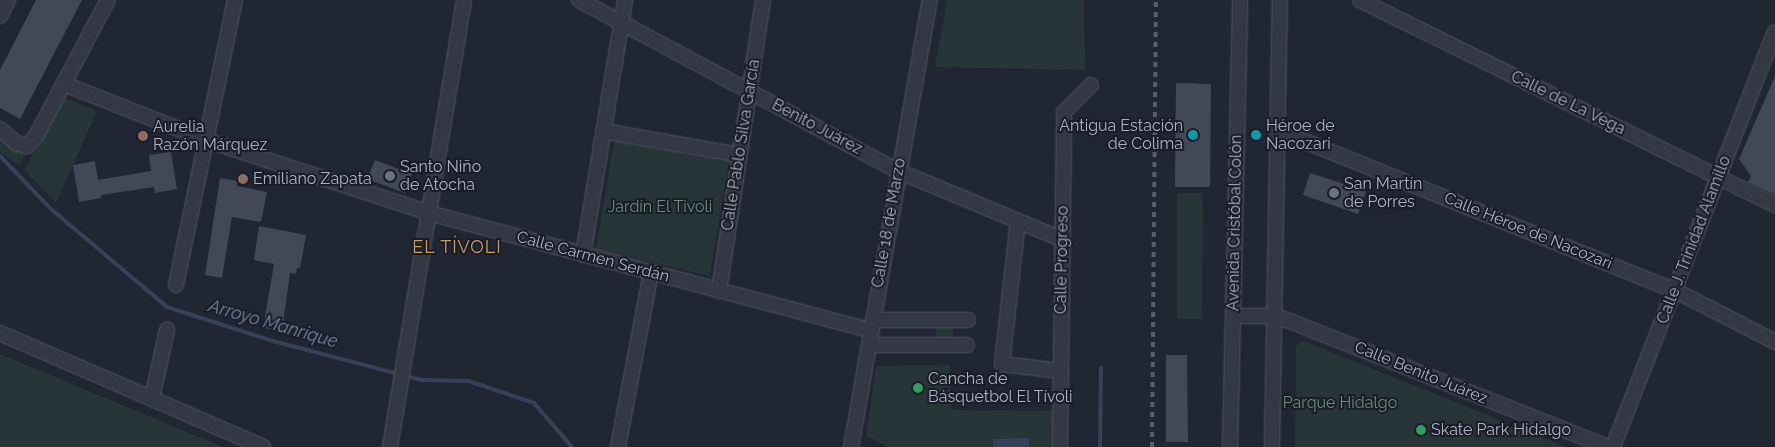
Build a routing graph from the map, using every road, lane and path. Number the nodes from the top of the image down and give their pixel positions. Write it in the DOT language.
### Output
graph roads {
  1 [pos="8,0"];
  2 [pos="108,0"];
  3 [pos="235,0"];
  4 [pos="464,0"];
  5 [pos="579,0"];
  6 [pos="625,0"];
  7 [pos="763,0"];
  8 [pos="930,0"];
  9 [pos="1240,0"];
  10 [pos="1280,0"];
  11 [pos="1360,0"];
  12 [pos="0,16"];
  13 [pos="621,23"];
  14 [pos="1775,32"];
  15 [pos="64,84"];
  16 [pos="1091,85"];
  17 [pos="749,91"];
  18 [pos="0,130"];
  19 [pos="1277,130"];
  20 [pos="603,131"];
  21 [pos="206,140"];
  22 [pos="739,155"];
  23 [pos="898,171"];
  24 [pos="1718,177"];
  25 [pos="1775,205"];
  26 [pos="429,214"];
  27 [pos="1018,221"];
  28 [pos="1061,239"];
  29 [pos="583,254"];
  30 [pos="651,273"];
  31 [pos="176,284"];
  32 [pos="1674,290"];
  33 [pos="719,291"];
  34 [pos="1232,316"];
  35 [pos="1274,316"];
  36 [pos="167,330"];
  37 [pos="871,332"];
  38 [pos="0,333"];
  39 [pos="1775,342"];
  40 [pos="1061,371"];
  41 [pos="152,398"];
  42 [pos="263,447"];
  43 [pos="390,447"];
  44 [pos="618,447"];
  45 [pos="851,447"];
  46 [pos="1060,447"];
  47 [pos="1230,447"];
  48 [pos="1272,447"];
  49 [pos="1607,447"];
  50 [pos="1613,447"];
  1 -- 12 [label="street"];
  2 -- 15 [label="street"];
  3 -- 21 [label="street"];
  4 -- 26 [label="street"];
  5 -- 13 [label="street, Benito Juárez"];
  6 -- 13 [label="street"];
  7 -- 17 [label="street, Calle Pablo Silva García"];
  8 -- 23 [label="street, Calle 18 de Marzo"];
  9 -- 34 [label="street, Avenida Cristóbal Colón"];
  10 -- 19 [label="street"];
  11 -- 24 [label="street, Calle de La Vega"];
  13 -- 17 [label="street, Benito Juárez"];
  13 -- 20 [label="street"];
  14 -- 24 [label="street, Calle J. Trinidad Alamillo"];
  15 -- 18 [label="street"];
  15 -- 21 [label="street, Calle Carmen Serdán"];
  16 -- 28 [label="street, Calle Progreso"];
  17 -- 22 [label="street, Calle Pablo Silva García"];
  17 -- 23 [label="street, Benito Juárez"];
  19 -- 32 [label="street, Calle Héroe de Nacozari"];
  19 -- 35 [label="street"];
  20 -- 22 [label="street"];
  20 -- 29 [label="street"];
  21 -- 26 [label="street, Calle Carmen Serdán"];
  21 -- 31 [label="street"];
  22 -- 33 [label="street, Calle Pablo Silva García"];
  23 -- 27 [label="street, Benito Juárez"];
  23 -- 37 [label="street, Calle 18 de Marzo"];
  24 -- 25 [label="street, Calle de La Vega"];
  24 -- 32 [label="street, Calle J. Trinidad Alamillo"];
  26 -- 29 [label="street, Calle Carmen Serdán"];
  26 -- 43 [label="street"];
  27 -- 28 [label="street, Benito Juárez"];
  27 -- 40 [label="street"];
  28 -- 40 [label="street, Calle Progreso"];
  29 -- 30 [label="street, Calle Carmen Serdán"];
  30 -- 33 [label="street, Calle Carmen Serdán"];
  30 -- 44 [label="street"];
  32 -- 39 [label="street, Calle Héroe de Nacozari"];
  32 -- 50 [label="street, Calle J. Trinidad Alamillo"];
  33 -- 37 [label="street, Calle Carmen Serdán"];
  34 -- 35 [label="street, Calle Benito Juárez"];
  34 -- 47 [label="street, Avenida Cristóbal Colón"];
  35 -- 48 [label="street"];
  35 -- 49 [label="street, Calle Benito Juárez"];
  36 -- 41 [label="street"];
  37 -- 37 [label="street"];
  37 -- 45 [label="street, Calle 18 de Marzo"];
  38 -- 41 [label="street"];
  40 -- 46 [label="street, Calle Progreso"];
  41 -- 42 [label="street"];
}
